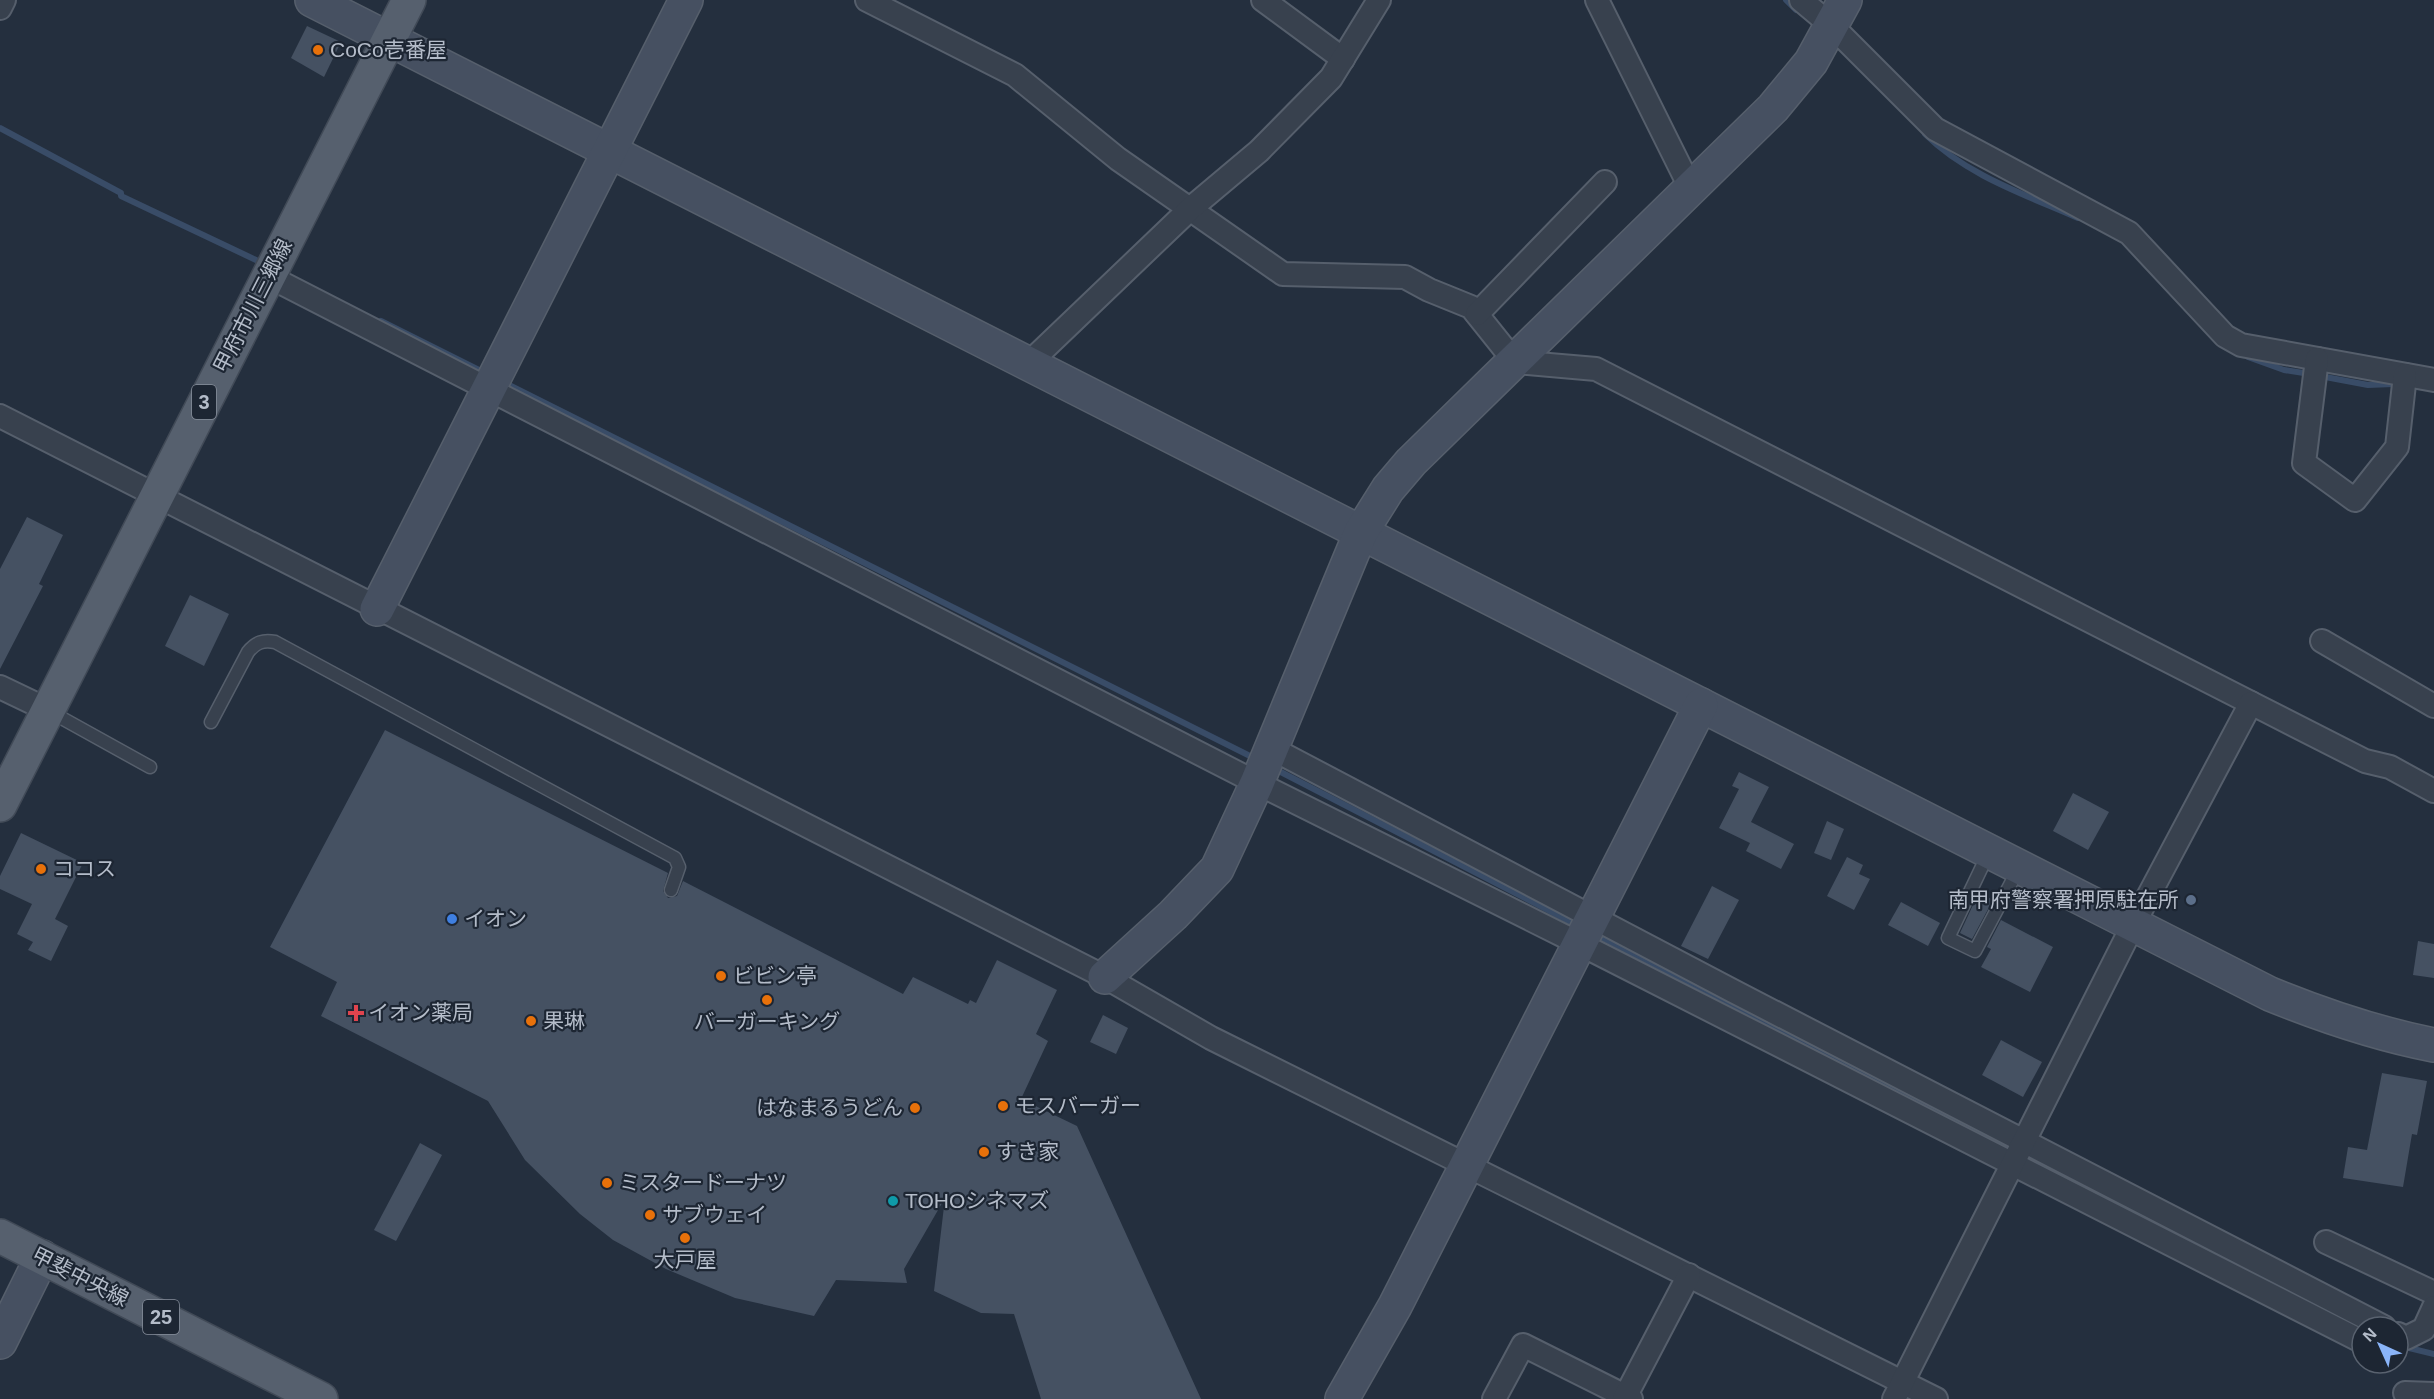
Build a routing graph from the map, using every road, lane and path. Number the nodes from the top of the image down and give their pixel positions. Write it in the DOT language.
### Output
graph roads {
  1 [pos="4,0"];
  2 [pos="312,0"];
  3 [pos="409,0"];
  4 [pos="686,0"];
  5 [pos="867,0"];
  6 [pos="1263,0"];
  7 [pos="1379,0"];
  8 [pos="1597,0"];
  9 [pos="1801,0"];
  10 [pos="0,8"];
  11 [pos="1838,13"];
  12 [pos="390,39"];
  13 [pos="1343,59"];
  14 [pos="610,150"];
  15 [pos="1605,182"];
  16 [pos="1691,189"];
  17 [pos="1190,209"];
  18 [pos="268,276"];
  19 [pos="1477,314"];
  20 [pos="2317,359"];
  21 [pos="1515,362"];
  22 [pos="1029,363"];
  23 [pos="2405,375"];
  24 [pos="2434,380"];
  25 [pos="489,388"];
  26 [pos="0,416"];
  27 [pos="157,496"];
  28 [pos="1361,532"];
  29 [pos="377,609"];
  30 [pos="2322,641"];
  31 [pos="0,687"];
  32 [pos="2250,703"];
  33 [pos="1701,705"];
  34 [pos="2434,706"];
  35 [pos="48,710"];
  36 [pos="211,722"];
  37 [pos="1271,748"];
  38 [pos="150,767"];
  39 [pos="1257,783"];
  40 [pos="2434,791"];
  41 [pos="0,805"];
  42 [pos="1989,852"];
  43 [pos="2019,867"];
  44 [pos="671,890"];
  45 [pos="2133,925"];
  46 [pos="1587,930"];
  47 [pos="1105,977"];
  48 [pos="2434,1045"];
  49 [pos="2025,1141"];
  50 [pos="1468,1164"];
  51 [pos="2013,1164"];
  52 [pos="0,1236"];
  53 [pos="2326,1242"];
  54 [pos="42,1257"];
  55 [pos="1689,1275"];
  56 [pos="2434,1293"];
  57 [pos="2434,1307"];
  58 [pos="2361,1315"];
  59 [pos="2350,1336"];
  60 [pos="2410,1336"];
  61 [pos="0,1342"];
  62 [pos="1899,1391"];
  63 [pos="2404,1393"];
  64 [pos="2434,1394"];
  65 [pos="1626,1398"];
  66 [pos="321,1399"];
  67 [pos="1342,1399"];
  68 [pos="1494,1399"];
  69 [pos="1936,1399"];
  1 -- 10 [label="street"];
  2 -- 12 [label="street"];
  3 -- 12 [label="main road, 甲府市川三郷線 / 3"];
  4 -- 14 [label="street"];
  5 -- 17 [label="street"];
  6 -- 13 [label="street"];
  7 -- 13 [label="street"];
  8 -- 16 [label="street"];
  9 -- 11 [label="street"];
  11 -- 16 [label="street"];
  11 -- 20 [label="street"];
  12 -- 14 [label="street"];
  12 -- 18 [label="main road, 甲府市川三郷線 / 3"];
  13 -- 17 [label="street"];
  14 -- 22 [label="street"];
  14 -- 25 [label="street"];
  15 -- 19 [label="street"];
  16 -- 21 [label="street"];
  17 -- 19 [label="street"];
  17 -- 22 [label="street"];
  18 -- 25 [label="street"];
  18 -- 27 [label="main road, 甲府市川三郷線 / 3"];
  19 -- 21 [label="street"];
  20 -- 23 [label="street"];
  20 -- 23 [label="street"];
  21 -- 28 [label="street"];
  21 -- 32 [label="street"];
  22 -- 28 [label="street"];
  23 -- 24 [label="street"];
  25 -- 29 [label="street"];
  25 -- 39 [label="street"];
  26 -- 27 [label="street"];
  27 -- 29 [label="street"];
  27 -- 35 [label="main road, 甲府市川三郷線 / 3"];
  28 -- 33 [label="street"];
  28 -- 37 [label="street"];
  29 -- 47 [label="street"];
  30 -- 34 [label="street"];
  31 -- 35 [label="street"];
  32 -- 40 [label="street"];
  32 -- 45 [label="street"];
  33 -- 42 [label="street"];
  33 -- 46 [label="street"];
  35 -- 38 [label="lane"];
  35 -- 41 [label="main road, 甲府市川三郷線 / 3"];
  36 -- 44 [label="lane"];
  37 -- 39 [label="street"];
  37 -- 46 [label="street"];
  39 -- 46 [label="street"];
  39 -- 47 [label="street"];
  42 -- 43 [label="street"];
  42 -- 43 [label="lane"];
  43 -- 45 [label="street"];
  45 -- 48 [label="street"];
  45 -- 49 [label="street"];
  46 -- 49 [label="street"];
  46 -- 50 [label="street"];
  46 -- 51 [label="street"];
  47 -- 50 [label="street"];
  49 -- 51 [label="street"];
  49 -- 58 [label="street"];
  50 -- 55 [label="street"];
  50 -- 67 [label="street"];
  51 -- 59 [label="street"];
  51 -- 62 [label="street"];
  52 -- 54 [label="main road, 甲斐中央線 / 25"];
  53 -- 56 [label="street"];
  54 -- 61 [label="street"];
  54 -- 66 [label="main road, 甲斐中央線 / 25"];
  55 -- 62 [label="street"];
  55 -- 65 [label="street"];
  57 -- 60 [label="street"];
  62 -- 69 [label="street"];
  63 -- 64 [label="street"];
  65 -- 68 [label="street"];
}
